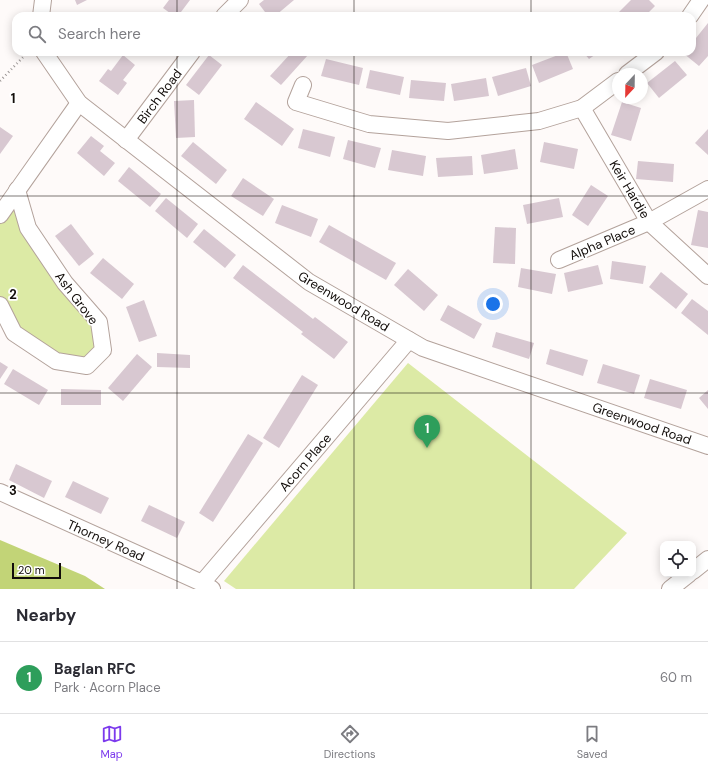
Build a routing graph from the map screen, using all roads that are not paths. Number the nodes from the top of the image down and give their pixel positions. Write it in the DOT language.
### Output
graph roads {
  1 [pos="43,0"];
  2 [pos="240,0"];
  3 [pos="701,0"];
  4 [pos="42,12"];
  5 [pos="228,12"];
  6 [pos="693,12"];
  7 [pos="47,56"];
  8 [pos="189,56"];
  9 [pos="651,56"];
  10 [pos="635,68"];
  11 [pos="303,85"];
  12 [pos="612,86"];
  13 [pos="79,103"];
  14 [pos="582,108"];
  15 [pos="126,140"];
  16 [pos="708,189"];
  17 [pos="17,190"];
  18 [pos="0,215"];
  19 [pos="649,222"];
  20 [pos="559,260"];
  21 [pos="708,276"];
  22 [pos="0,305"];
  23 [pos="409,340"];
  24 [pos="708,446"];
  25 [pos="0,492"];
  26 [pos="708,559"];
  27 [pos="696,569"];
  28 [pos="685,577"];
  29 [pos="207,586"];
  30 [pos="670,589"];
  1 -- 4 [label="street"];
  2 -- 5 [label="street"];
  3 -- 6 [label="street"];
  7 -- 13 [label="street, Greenwood Road"];
  8 -- 15 [label="street, Birch Road"];
  9 -- 10 [label="street"];
  11 -- 14 [label="street"];
  12 -- 14 [label="street"];
  13 -- 15 [label="street, Greenwood Road"];
  13 -- 17 [label="street"];
  14 -- 19 [label="street, Keir Hardie"];
  15 -- 23 [label="street, Greenwood Road"];
  16 -- 19 [label="street, Alpha Place"];
  17 -- 18 [label="street"];
  17 -- 22 [label="street, Ash Grove"];
  19 -- 20 [label="street, Alpha Place"];
  19 -- 21 [label="street, Keir Hardie"];
  23 -- 24 [label="street, Greenwood Road"];
  23 -- 29 [label="street, Acorn Place"];
  25 -- 29 [label="street, Thorney Road"];
  26 -- 27 [label="street"];
  28 -- 30 [label="street"];
}
